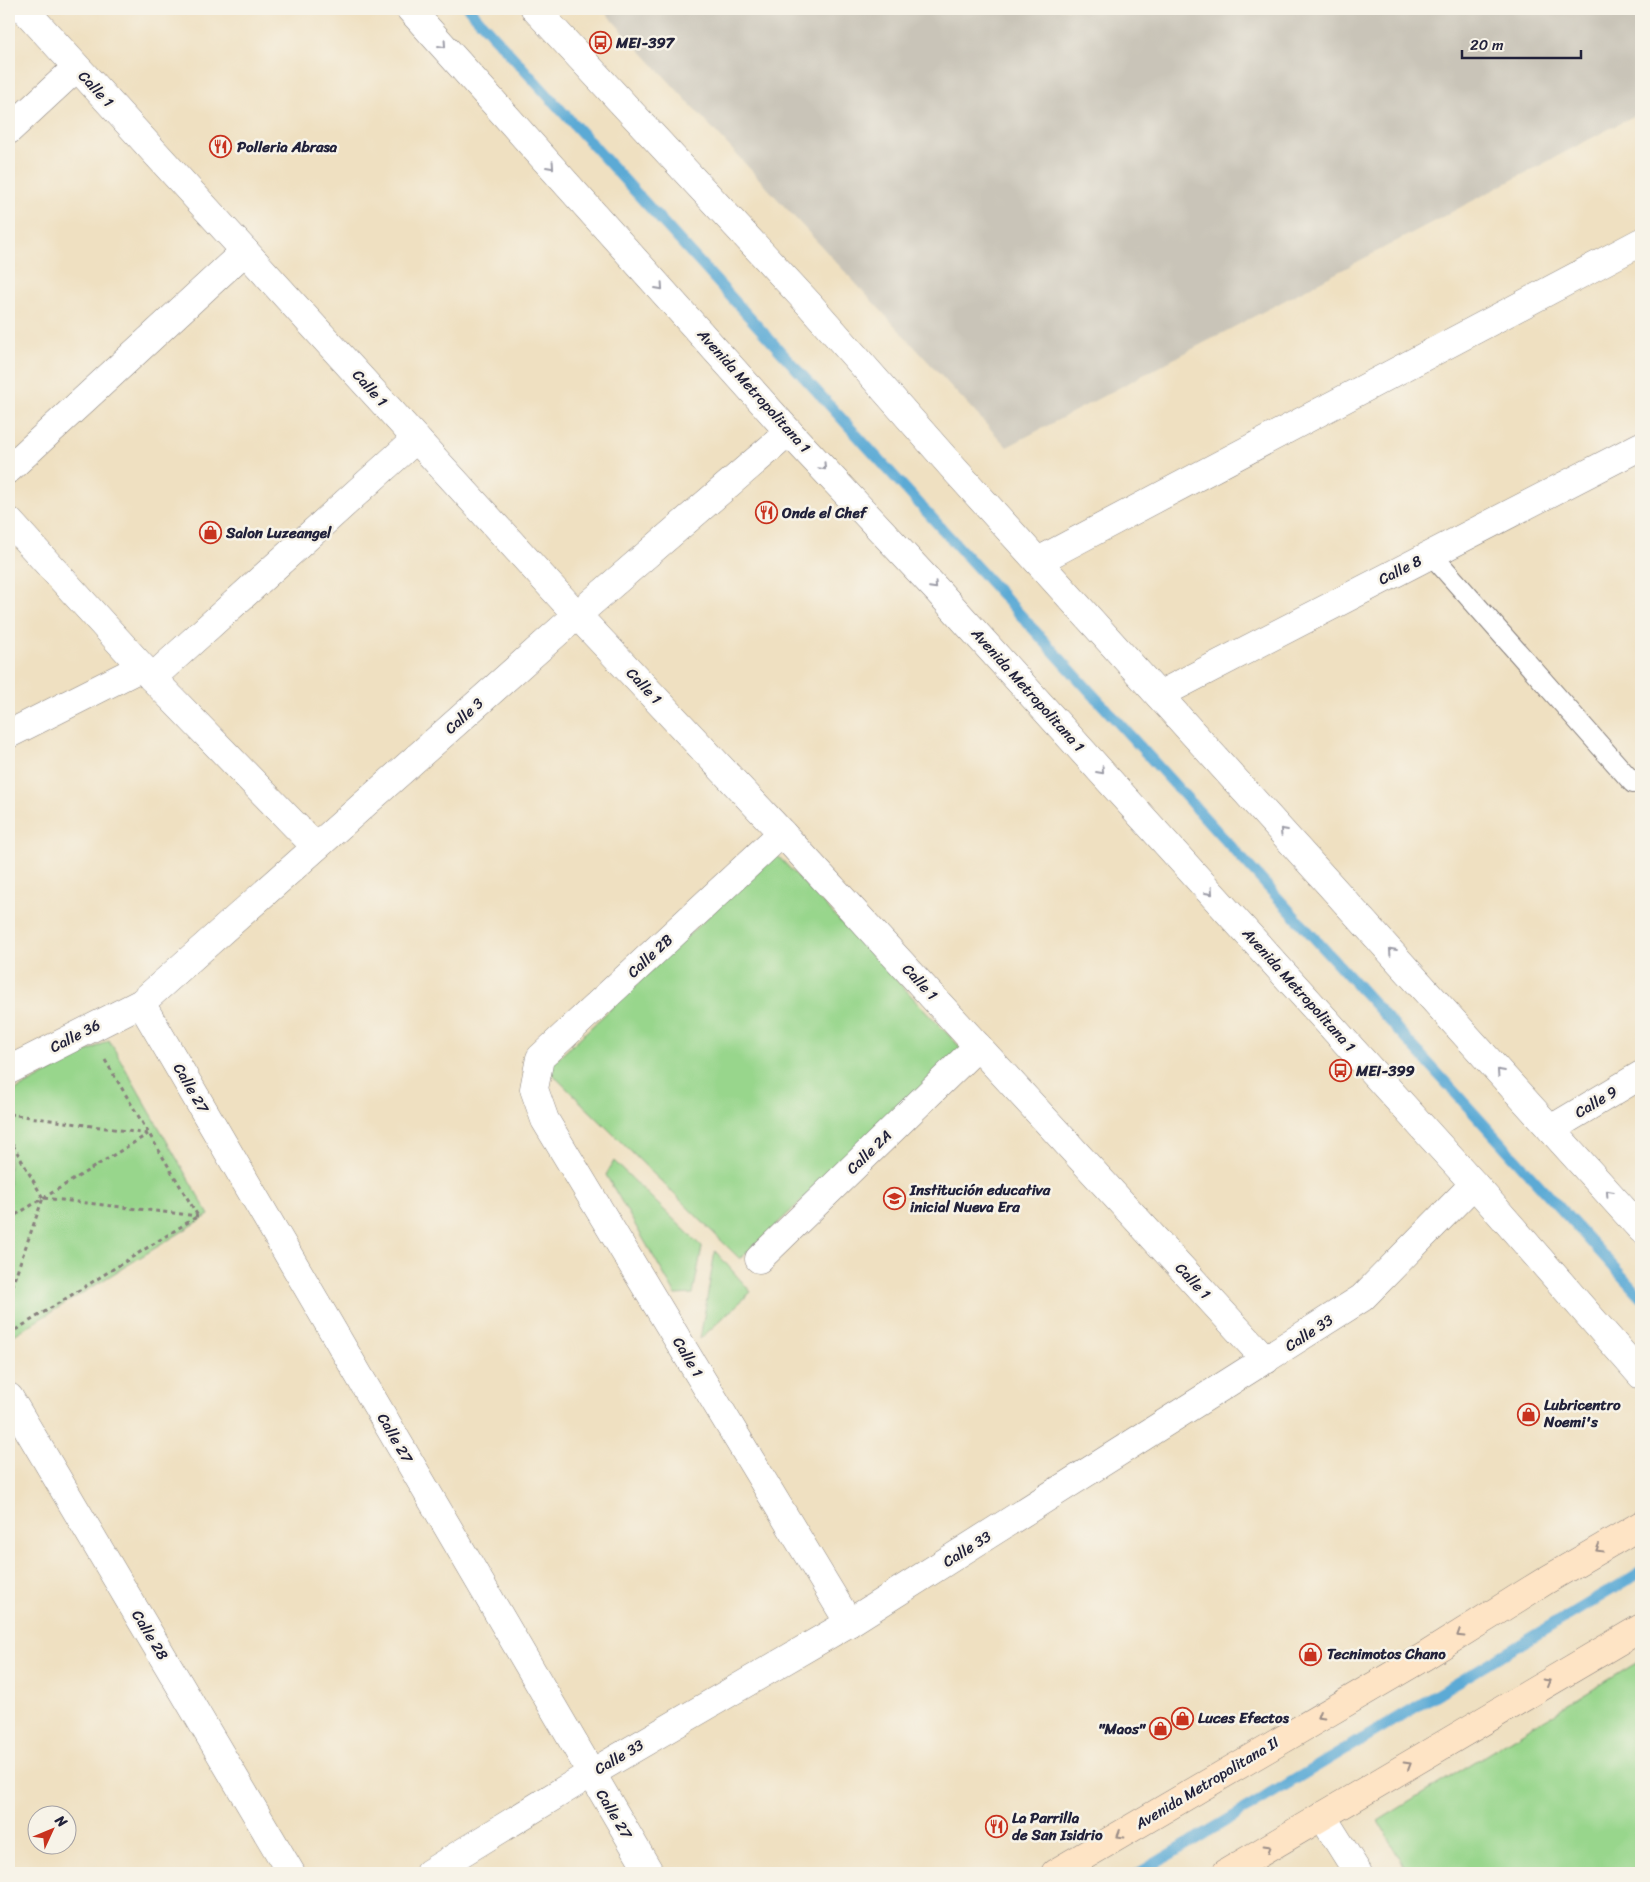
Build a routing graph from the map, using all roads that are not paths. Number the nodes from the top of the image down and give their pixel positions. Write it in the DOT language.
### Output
graph roads {
  1 [pos="24,9"];
  2 [pos="410,9"];
  3 [pos="535,9"];
  4 [pos="76,68"];
  5 [pos="9,130"];
  6 [pos="1641,242"];
  7 [pos="245,251"];
  8 [pos="790,432"];
  9 [pos="416,439"];
  10 [pos="1641,446"];
  11 [pos="9,469"];
  12 [pos="9,521"];
  13 [pos="1431,554"];
  14 [pos="1038,561"];
  15 [pos="577,615"];
  16 [pos="147,672"];
  17 [pos="1159,695"];
  18 [pos="9,734"];
  19 [pos="1633,783"];
  20 [pos="782,833"];
  21 [pos="316,847"];
  22 [pos="141,1002"];
  23 [pos="978,1046"];
  24 [pos="9,1070"];
  25 [pos="1641,1075"];
  26 [pos="534,1088"];
  27 [pos="1550,1128"];
  28 [pos="1474,1184"];
  29 [pos="1641,1229"];
  30 [pos="759,1259"];
  31 [pos="1266,1360"];
  32 [pos="1641,1374"];
  33 [pos="9,1398"];
  34 [pos="1641,1525"];
  35 [pos="849,1623"];
  36 [pos="1641,1628"];
  37 [pos="590,1774"];
  38 [pos="1322,1816"];
  39 [pos="291,1873"];
  40 [pos="429,1873"];
  41 [pos="650,1873"];
  42 [pos="1055,1873"];
  43 [pos="1226,1873"];
  44 [pos="1358,1873"];
  1 -- 4 [label="street, Calle 1"];
  2 -- 8 [label="street, Avenida Metropolitana 1, one-way"];
  3 -- 14 [label="street"];
  4 -- 5 [label="street"];
  4 -- 7 [label="street, Calle 1"];
  6 -- 14 [label="street"];
  7 -- 9 [label="street, Calle 1"];
  7 -- 11 [label="street"];
  8 -- 15 [label="street, Calle 3"];
  8 -- 28 [label="street, Avenida Metropolitana 1, one-way"];
  9 -- 15 [label="street, Calle 1"];
  9 -- 16 [label="street"];
  10 -- 13 [label="street, Calle 8"];
  12 -- 16 [label="street"];
  13 -- 17 [label="street, Calle 8"];
  13 -- 19 [label="lane"];
  14 -- 17 [label="street"];
  15 -- 20 [label="street, Calle 1"];
  15 -- 21 [label="street, Calle 3"];
  16 -- 18 [label="street"];
  16 -- 21 [label="street"];
  27 -- 17 [label="street, one-way"];
  20 -- 23 [label="street, Calle 1"];
  20 -- 26 [label="street, Calle 2B"];
  21 -- 22 [label="street, Calle 3"];
  22 -- 24 [label="street, Calle 36"];
  22 -- 37 [label="street, Calle 27"];
  23 -- 30 [label="street, Calle 2A"];
  23 -- 31 [label="street, Calle 1"];
  25 -- 27 [label="street, Calle 9"];
  26 -- 35 [label="street, Calle 1"];
  29 -- 27 [label="street, one-way"];
  28 -- 31 [label="street, Calle 33"];
  28 -- 32 [label="street, Avenida Metropolitana 1"];
  31 -- 35 [label="street, Calle 33"];
  33 -- 39 [label="street, Calle 28"];
  34 -- 42 [label="main road, Avenida Metropolitana II, one-way"];
  35 -- 37 [label="street, Calle 33"];
  38 -- 36 [label="main road, one-way"];
  37 -- 40 [label="street, Calle 33"];
  37 -- 41 [label="street, Calle 27"];
  43 -- 38 [label="main road, one-way"];
  38 -- 44 [label="street"];
}
